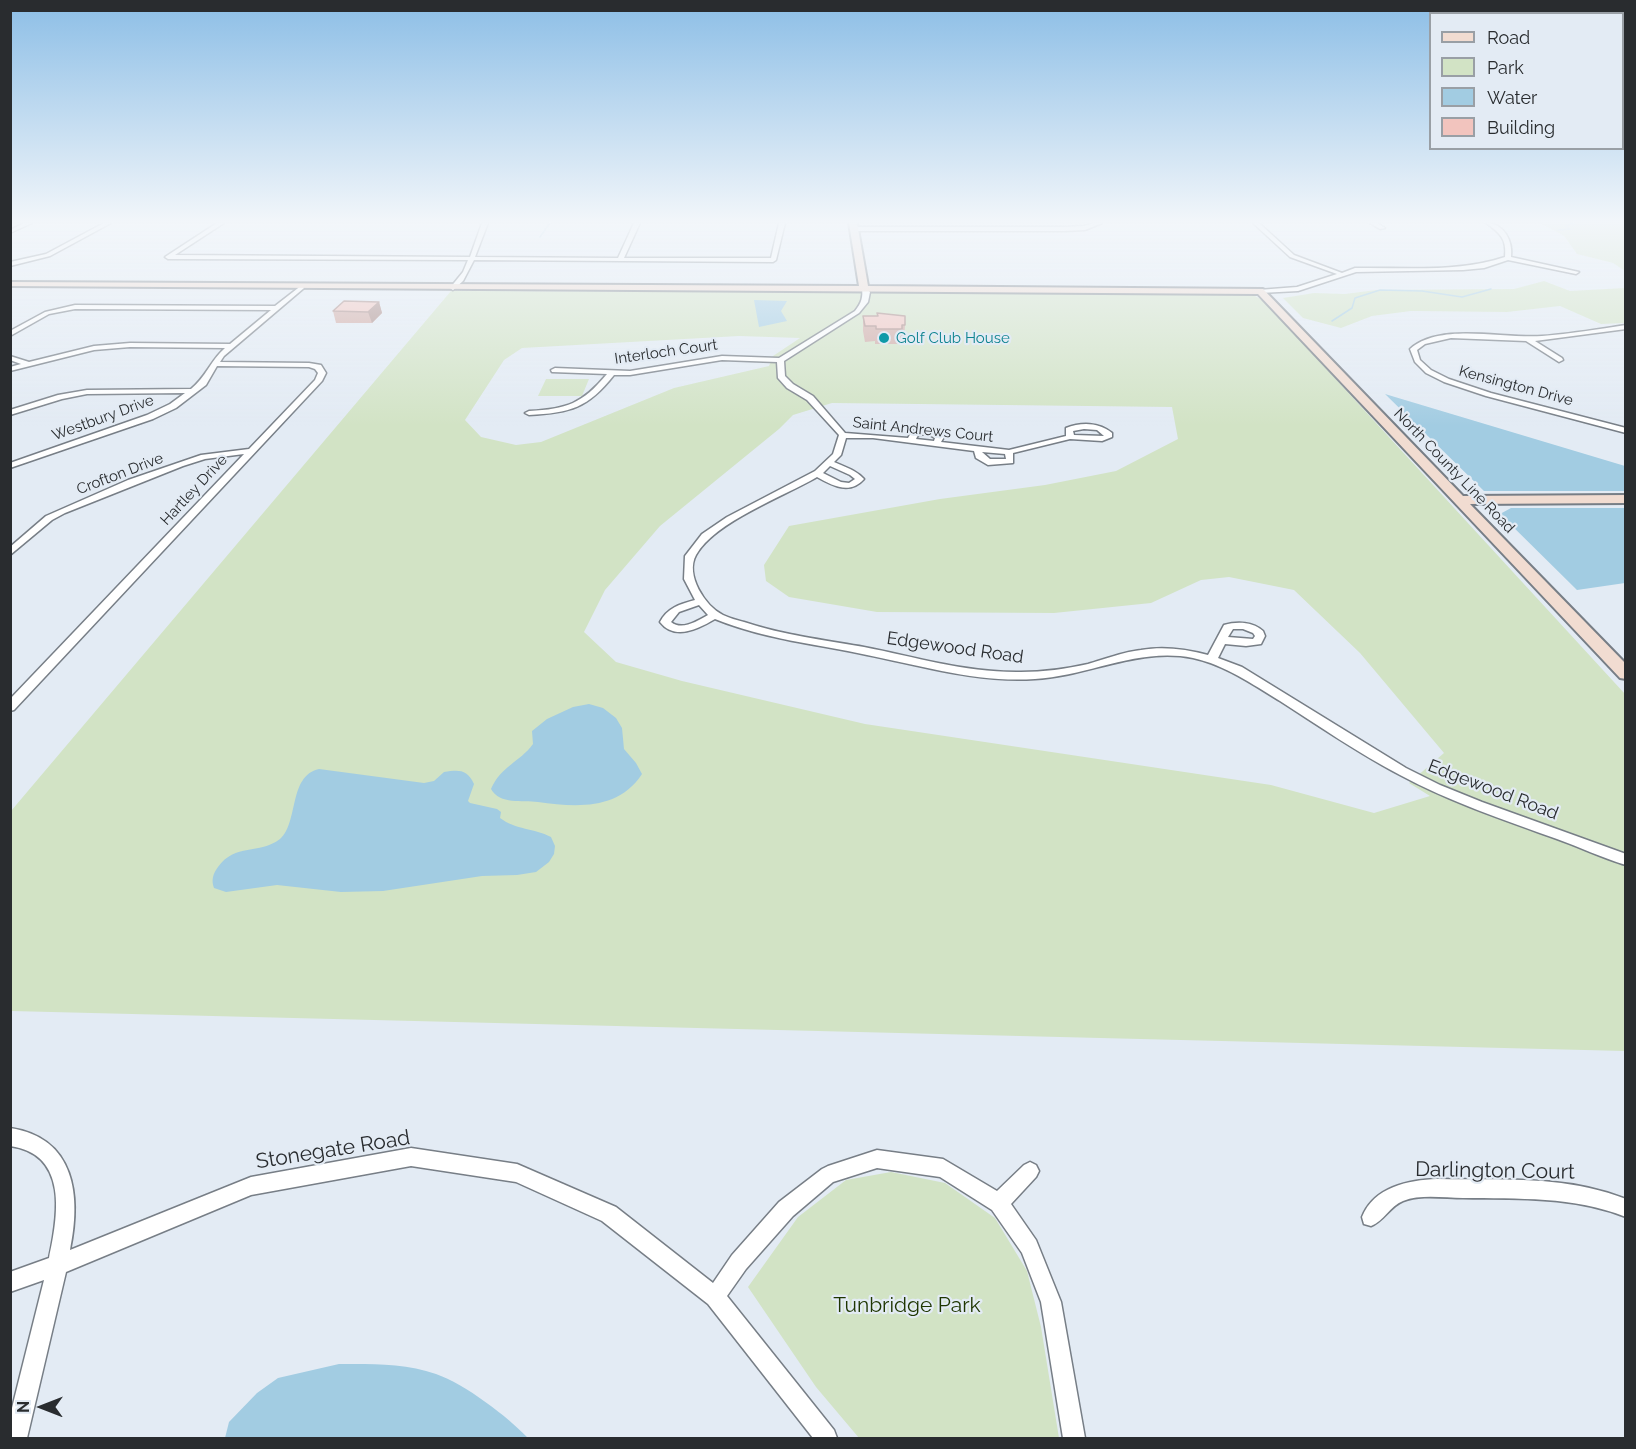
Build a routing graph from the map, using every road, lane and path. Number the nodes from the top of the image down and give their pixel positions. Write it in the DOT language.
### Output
graph roads {
  1 [pos="298,291"];
  2 [pos="866,291"];
  3 [pos="1185,291"];
  4 [pos="1260,291"];
  5 [pos="1267,291"];
  6 [pos="276,308"];
  7 [pos="1625,328"];
  8 [pos="10,334"];
  9 [pos="1528,339"];
  10 [pos="231,346"];
  11 [pos="10,358"];
  12 [pos="780,360"];
  13 [pos="1559,360"];
  14 [pos="28,364"];
  15 [pos="215,364"];
  16 [pos="10,369"];
  17 [pos="555,370"];
  18 [pos="611,374"];
  19 [pos="194,391"];
  20 [pos="10,413"];
  21 [pos="530,413"];
  22 [pos="1626,431"];
  23 [pos="843,435"];
  24 [pos="1070,437"];
  25 [pos="251,451"];
  26 [pos="831,464"];
  27 [pos="10,466"];
  28 [pos="817,473"];
  29 [pos="1626,499"];
  30 [pos="1461,500"];
  31 [pos="10,552"];
  32 [pos="702,601"];
  33 [pos="716,615"];
  34 [pos="1221,640"];
  35 [pos="1212,658"];
  36 [pos="1626,674"];
  37 [pos="10,707"];
  38 [pos="1626,860"];
  39 [pos="10,1137"];
  40 [pos="1030,1171"];
  41 [pos="999,1203"];
  42 [pos="1626,1208"];
  43 [pos="1371,1217"];
  44 [pos="58,1265"];
  45 [pos="10,1282"];
  46 [pos="715,1297"];
  47 [pos="16,1438"];
  48 [pos="825,1438"];
  49 [pos="1074,1438"];
  1 -- 6 [label="street, Westbury Drive"];
  2 -- 12 [label="street"];
  3 -- 4 [label="street"];
  4 -- 5 [label="street"];
  4 -- 30 [label="street, North County Line Road"];
  6 -- 8 [label="street"];
  6 -- 10 [label="street, Westbury Drive"];
  7 -- 9 [label="street, Kensington Drive"];
  9 -- 13 [label="street"];
  9 -- 22 [label="street, Kensington Drive"];
  10 -- 14 [label="street"];
  10 -- 15 [label="street, Westbury Drive"];
  11 -- 14 [label="street"];
  12 -- 18 [label="street, Interloch Court"];
  12 -- 23 [label="street"];
  14 -- 16 [label="street"];
  15 -- 19 [label="street, Westbury Drive"];
  15 -- 25 [label="street, Hartley Drive"];
  17 -- 18 [label="street, Interloch Court"];
  18 -- 21 [label="street"];
  19 -- 20 [label="street"];
  19 -- 27 [label="street, Westbury Drive"];
  23 -- 24 [label="street, Saint Andrews Court"];
  23 -- 26 [label="street"];
  25 -- 31 [label="street, Crofton Drive"];
  25 -- 37 [label="street, Hartley Drive"];
  26 -- 28 [label="street, Edgewood Road"];
  26 -- 28 [label="street"];
  28 -- 32 [label="street, Edgewood Road"];
  29 -- 30 [label="street"];
  30 -- 36 [label="street, North County Line Road"];
  32 -- 33 [label="street, Edgewood Road"];
  32 -- 33 [label="street"];
  33 -- 35 [label="street, Edgewood Road"];
  34 -- 35 [label="street"];
  35 -- 38 [label="street, Edgewood Road"];
  39 -- 44 [label="street"];
  40 -- 41 [label="street"];
  41 -- 46 [label="street"];
  41 -- 49 [label="street"];
  42 -- 43 [label="street, Darlington Court"];
  44 -- 45 [label="street, Stonegate Road"];
  44 -- 46 [label="street, Stonegate Road"];
  44 -- 47 [label="street"];
  46 -- 48 [label="street, Stonegate Road"];
}
